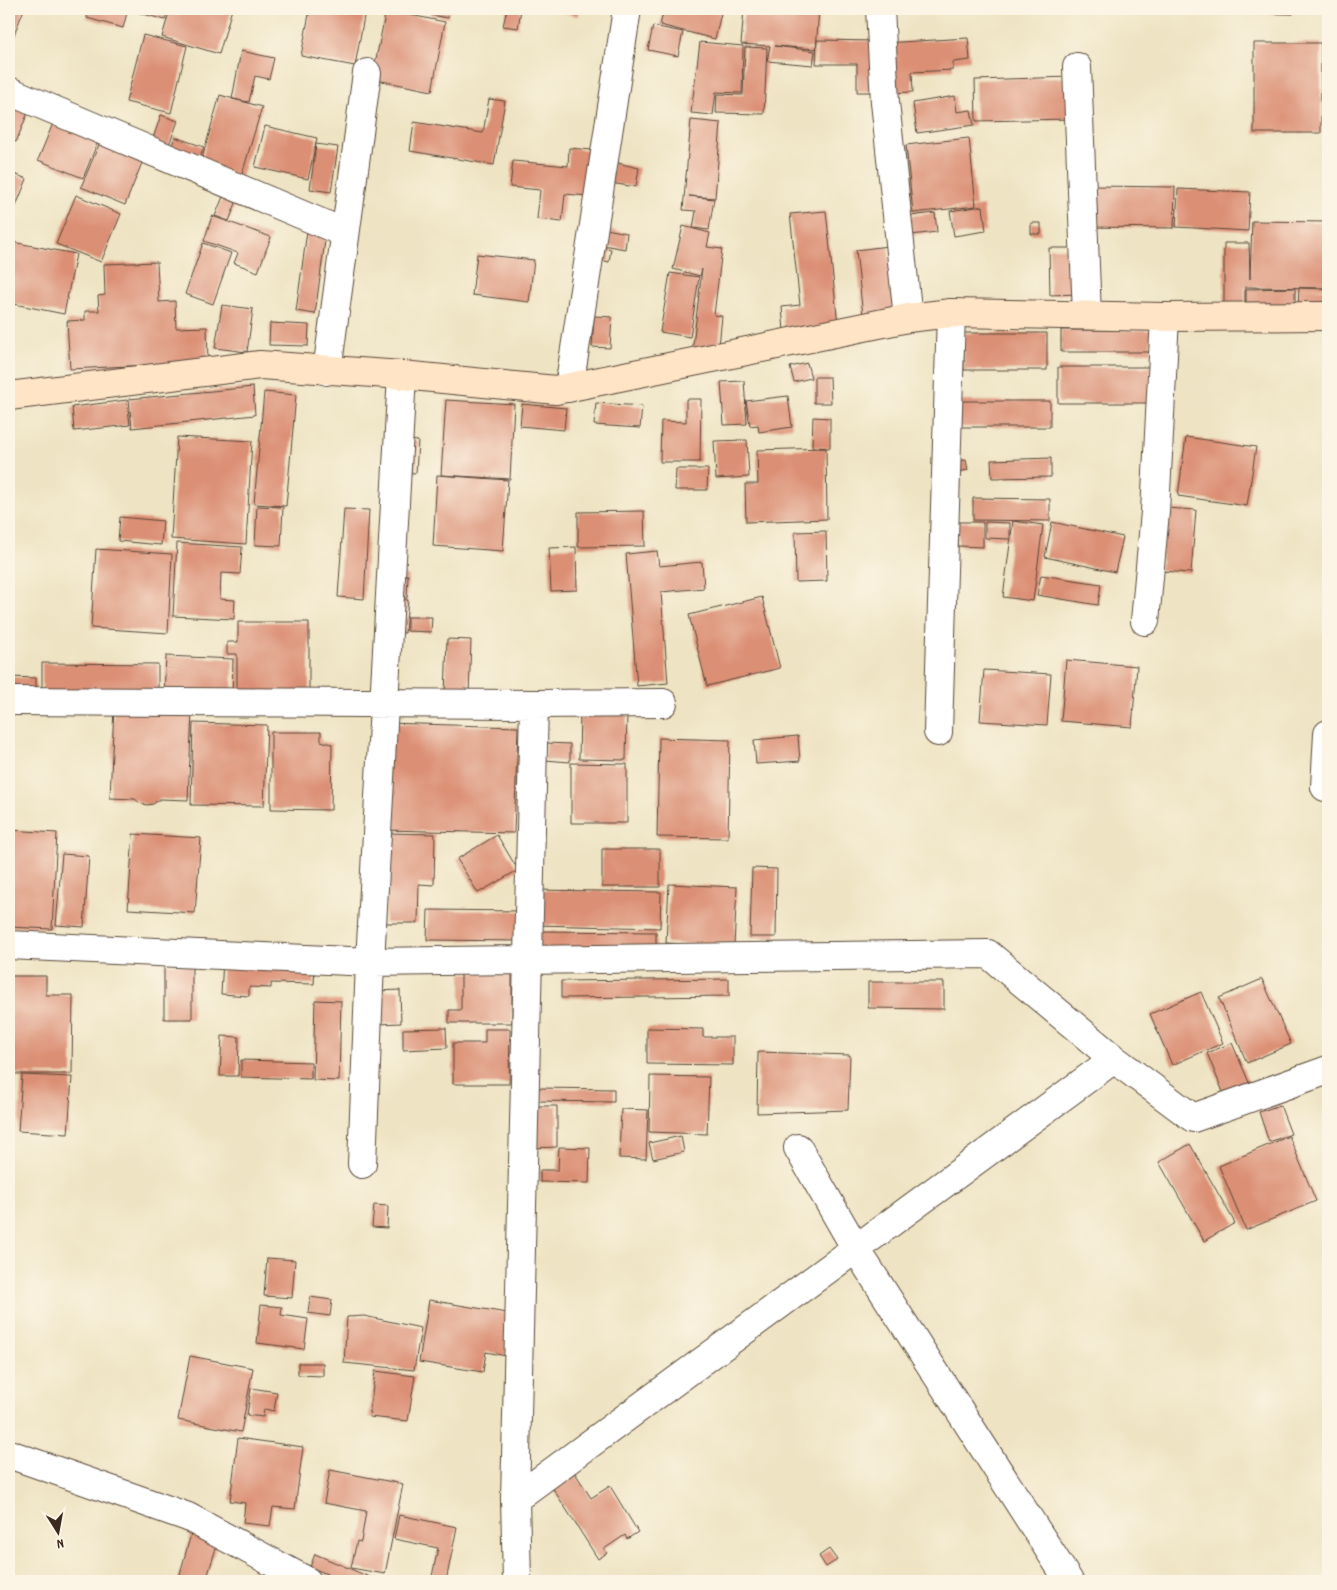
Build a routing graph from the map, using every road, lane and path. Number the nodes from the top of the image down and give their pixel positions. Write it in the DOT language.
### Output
graph roads {
  1 [pos="627,9"];
  2 [pos="880,9"];
  3 [pos="1077,67"];
  4 [pos="367,73"];
  5 [pos="9,91"];
  6 [pos="346,233"];
  7 [pos="951,313"];
  8 [pos="1088,316"];
  9 [pos="1328,316"];
  10 [pos="1164,317"];
  11 [pos="908,318"];
  12 [pos="327,371"];
  13 [pos="402,375"];
  14 [pos="569,388"];
  15 [pos="9,396"];
  16 [pos="1145,621"];
  17 [pos="9,701"];
  18 [pos="663,703"];
  19 [pos="384,704"];
  20 [pos="534,704"];
  21 [pos="938,732"];
  22 [pos="1328,734"];
  23 [pos="1325,787"];
  24 [pos="9,945"];
  25 [pos="528,961"];
  26 [pos="370,962"];
  27 [pos="1114,1059"];
  28 [pos="1328,1070"];
  29 [pos="798,1148"];
  30 [pos="362,1164"];
  31 [pos="856,1249"];
  32 [pos="9,1454"];
  33 [pos="515,1499"];
  34 [pos="307,1581"];
  35 [pos="517,1581"];
  36 [pos="1069,1581"];
  1 -- 14 [label="street"];
  2 -- 11 [label="street"];
  3 -- 8 [label="street"];
  4 -- 6 [label="street"];
  5 -- 6 [label="street"];
  6 -- 12 [label="street"];
  7 -- 8 [label="street"];
  7 -- 11 [label="street"];
  7 -- 21 [label="street"];
  8 -- 10 [label="street"];
  9 -- 10 [label="street"];
  10 -- 16 [label="street"];
  11 -- 14 [label="street"];
  12 -- 13 [label="street"];
  12 -- 15 [label="street"];
  13 -- 14 [label="street"];
  13 -- 19 [label="street"];
  17 -- 19 [label="street"];
  18 -- 20 [label="street"];
  19 -- 20 [label="street"];
  19 -- 26 [label="street"];
  20 -- 25 [label="street"];
  22 -- 23 [label="street"];
  24 -- 26 [label="street"];
  25 -- 26 [label="street"];
  25 -- 27 [label="street"];
  25 -- 33 [label="street"];
  26 -- 30 [label="street"];
  27 -- 28 [label="street"];
  27 -- 31 [label="street"];
  29 -- 31 [label="street"];
  31 -- 33 [label="street"];
  31 -- 36 [label="street"];
  32 -- 34 [label="street"];
  33 -- 35 [label="street"];
}
